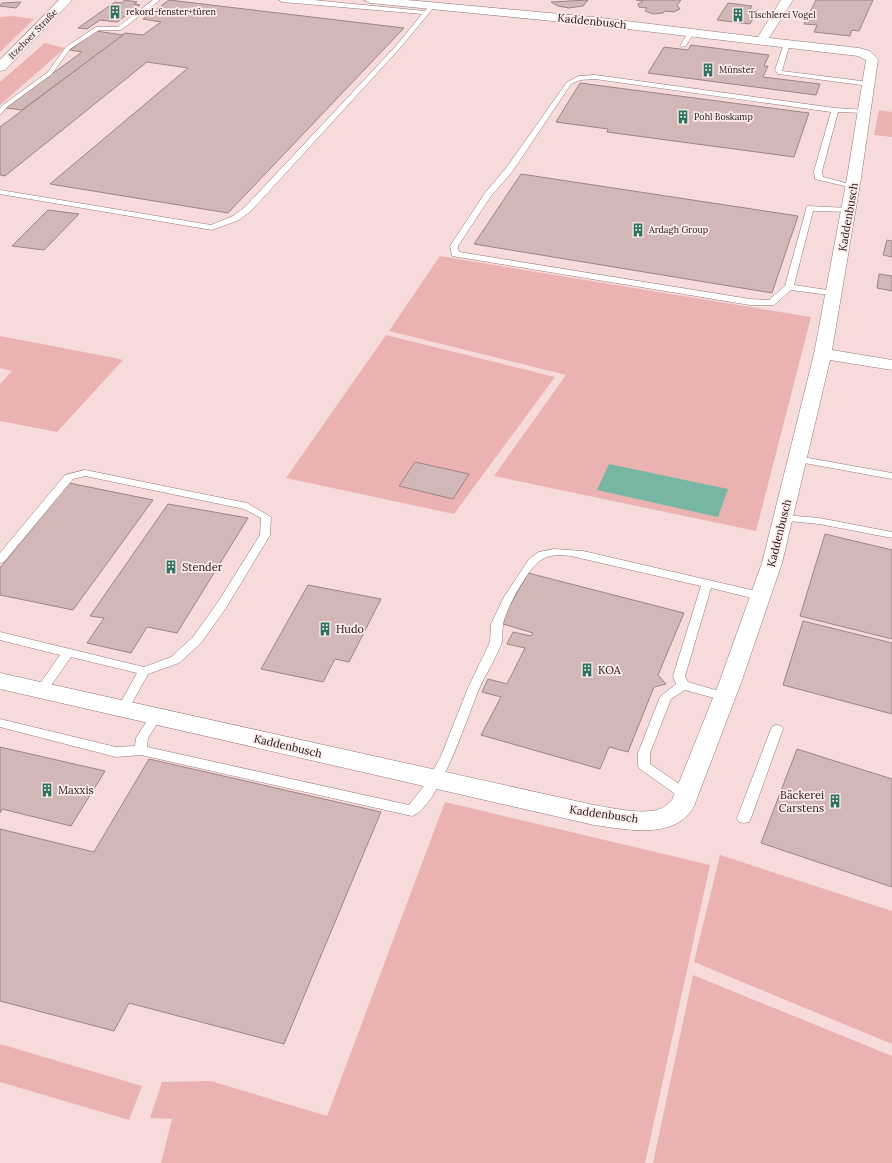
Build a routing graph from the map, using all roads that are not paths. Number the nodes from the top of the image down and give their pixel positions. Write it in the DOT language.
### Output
graph roads {
  1 [pos="66,0"];
  2 [pos="158,0"];
  3 [pos="282,0"];
  4 [pos="370,0"];
  5 [pos="787,0"];
  6 [pos="309,1"];
  7 [pos="429,10"];
  8 [pos="691,32"];
  9 [pos="762,39"];
  10 [pos="787,43"];
  11 [pos="683,46"];
  12 [pos="0,67"];
  13 [pos="869,84"];
  14 [pos="835,110"];
  15 [pos="865,111"];
  16 [pos="0,113"];
  17 [pos="853,186"];
  18 [pos="0,192"];
  19 [pos="849,210"];
  20 [pos="789,287"];
  21 [pos="834,294"];
  22 [pos="823,354"];
  23 [pos="892,365"];
  24 [pos="798,459"];
  25 [pos="892,476"];
  26 [pos="783,518"];
  27 [pos="892,535"];
  28 [pos="0,560"];
  29 [pos="707,584"];
  30 [pos="760,596"];
  31 [pos="0,636"];
  32 [pos="68,652"];
  33 [pos="144,670"];
  34 [pos="0,681"];
  35 [pos="684,685"];
  36 [pos="41,691"];
  37 [pos="724,697"];
  38 [pos="123,709"];
  39 [pos="156,716"];
  40 [pos="0,723"];
  41 [pos="777,729"];
  42 [pos="141,750"];
  43 [pos="434,779"];
  44 [pos="686,795"];
  45 [pos="744,818"];
  1 -- 12 [label="main road, Itzehoer Straße"];
  2 -- 16 [label="lane"];
  3 -- 6 [label="lane"];
  4 -- 7 [label="street, Kaddenbusch"];
  5 -- 9 [label="street"];
  6 -- 7 [label="lane"];
  7 -- 8 [label="street, Kaddenbusch"];
  7 -- 18 [label="lane"];
  8 -- 9 [label="street, Kaddenbusch"];
  8 -- 11 [label="lane"];
  9 -- 10 [label="street, Kaddenbusch"];
  10 -- 13 [label="street, Kaddenbusch"];
  10 -- 13 [label="lane"];
  13 -- 15 [label="street, Kaddenbusch"];
  14 -- 15 [label="lane"];
  14 -- 17 [label="lane"];
  14 -- 20 [label="lane"];
  15 -- 17 [label="street, Kaddenbusch"];
  17 -- 19 [label="street, Kaddenbusch"];
  19 -- 20 [label="lane"];
  19 -- 21 [label="street, Kaddenbusch"];
  20 -- 21 [label="lane"];
  21 -- 22 [label="street, Kaddenbusch"];
  22 -- 23 [label="street"];
  22 -- 24 [label="street, Kaddenbusch"];
  24 -- 25 [label="lane"];
  24 -- 26 [label="street, Kaddenbusch"];
  26 -- 27 [label="lane"];
  26 -- 30 [label="street, Kaddenbusch"];
  28 -- 33 [label="lane"];
  29 -- 30 [label="lane"];
  29 -- 35 [label="lane"];
  29 -- 43 [label="lane"];
  30 -- 37 [label="street, Kaddenbusch"];
  31 -- 32 [label="lane"];
  32 -- 33 [label="lane"];
  32 -- 36 [label="lane"];
  33 -- 38 [label="lane"];
  34 -- 36 [label="street, Kaddenbusch"];
  35 -- 37 [label="lane"];
  35 -- 44 [label="lane"];
  36 -- 38 [label="street, Kaddenbusch"];
  37 -- 44 [label="street, Kaddenbusch"];
  38 -- 39 [label="street, Kaddenbusch"];
  39 -- 42 [label="lane"];
  39 -- 43 [label="street, Kaddenbusch"];
  40 -- 42 [label="lane"];
  41 -- 45 [label="lane"];
  42 -- 43 [label="lane"];
  43 -- 44 [label="street, Kaddenbusch"];
}
